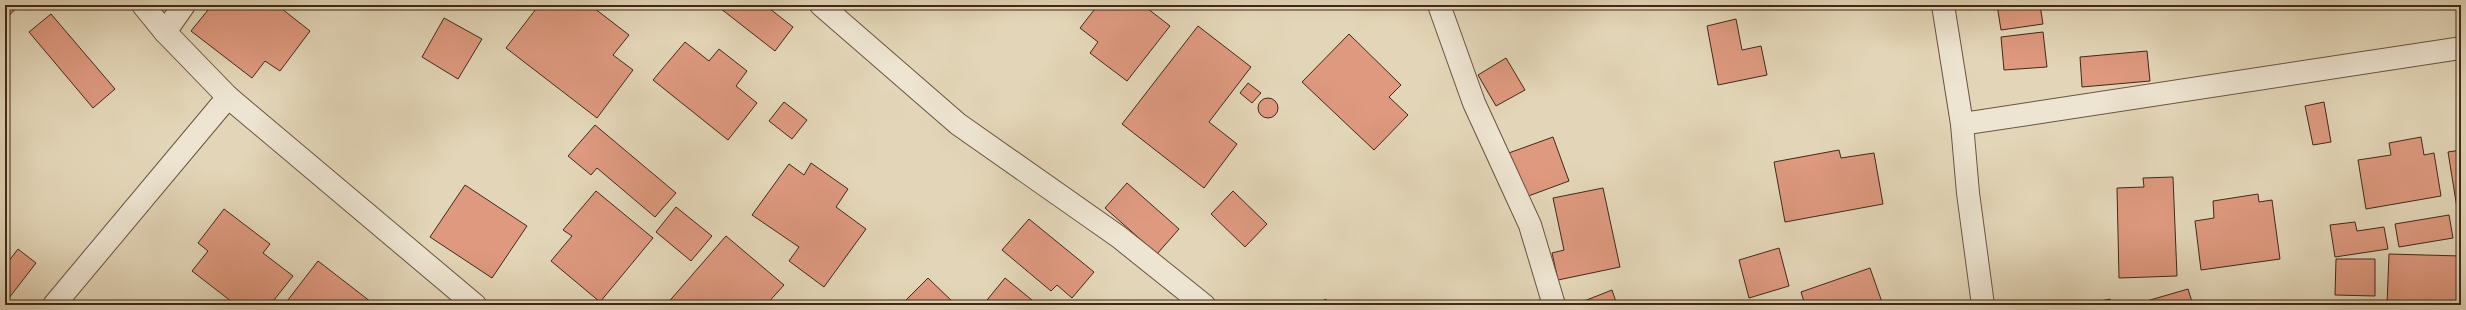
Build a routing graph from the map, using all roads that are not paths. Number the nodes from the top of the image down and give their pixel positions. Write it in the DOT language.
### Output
graph roads {
  1 [pos="143,5"];
  2 [pos="184,5"];
  3 [pos="821,5"];
  4 [pos="1439,5"];
  5 [pos="1943,5"];
  6 [pos="165,32"];
  7 [pos="2461,48"];
  8 [pos="228,97"];
  9 [pos="1962,124"];
  10 [pos="54,305"];
  11 [pos="475,305"];
  12 [pos="1204,305"];
  13 [pos="1554,305"];
  14 [pos="1983,305"];
  1 -- 6 [label="street"];
  2 -- 6 [label="street"];
  3 -- 12 [label="street"];
  4 -- 13 [label="street"];
  5 -- 9 [label="street"];
  6 -- 8 [label="street"];
  7 -- 9 [label="street"];
  8 -- 10 [label="street"];
  8 -- 11 [label="street"];
  9 -- 14 [label="street"];
}
